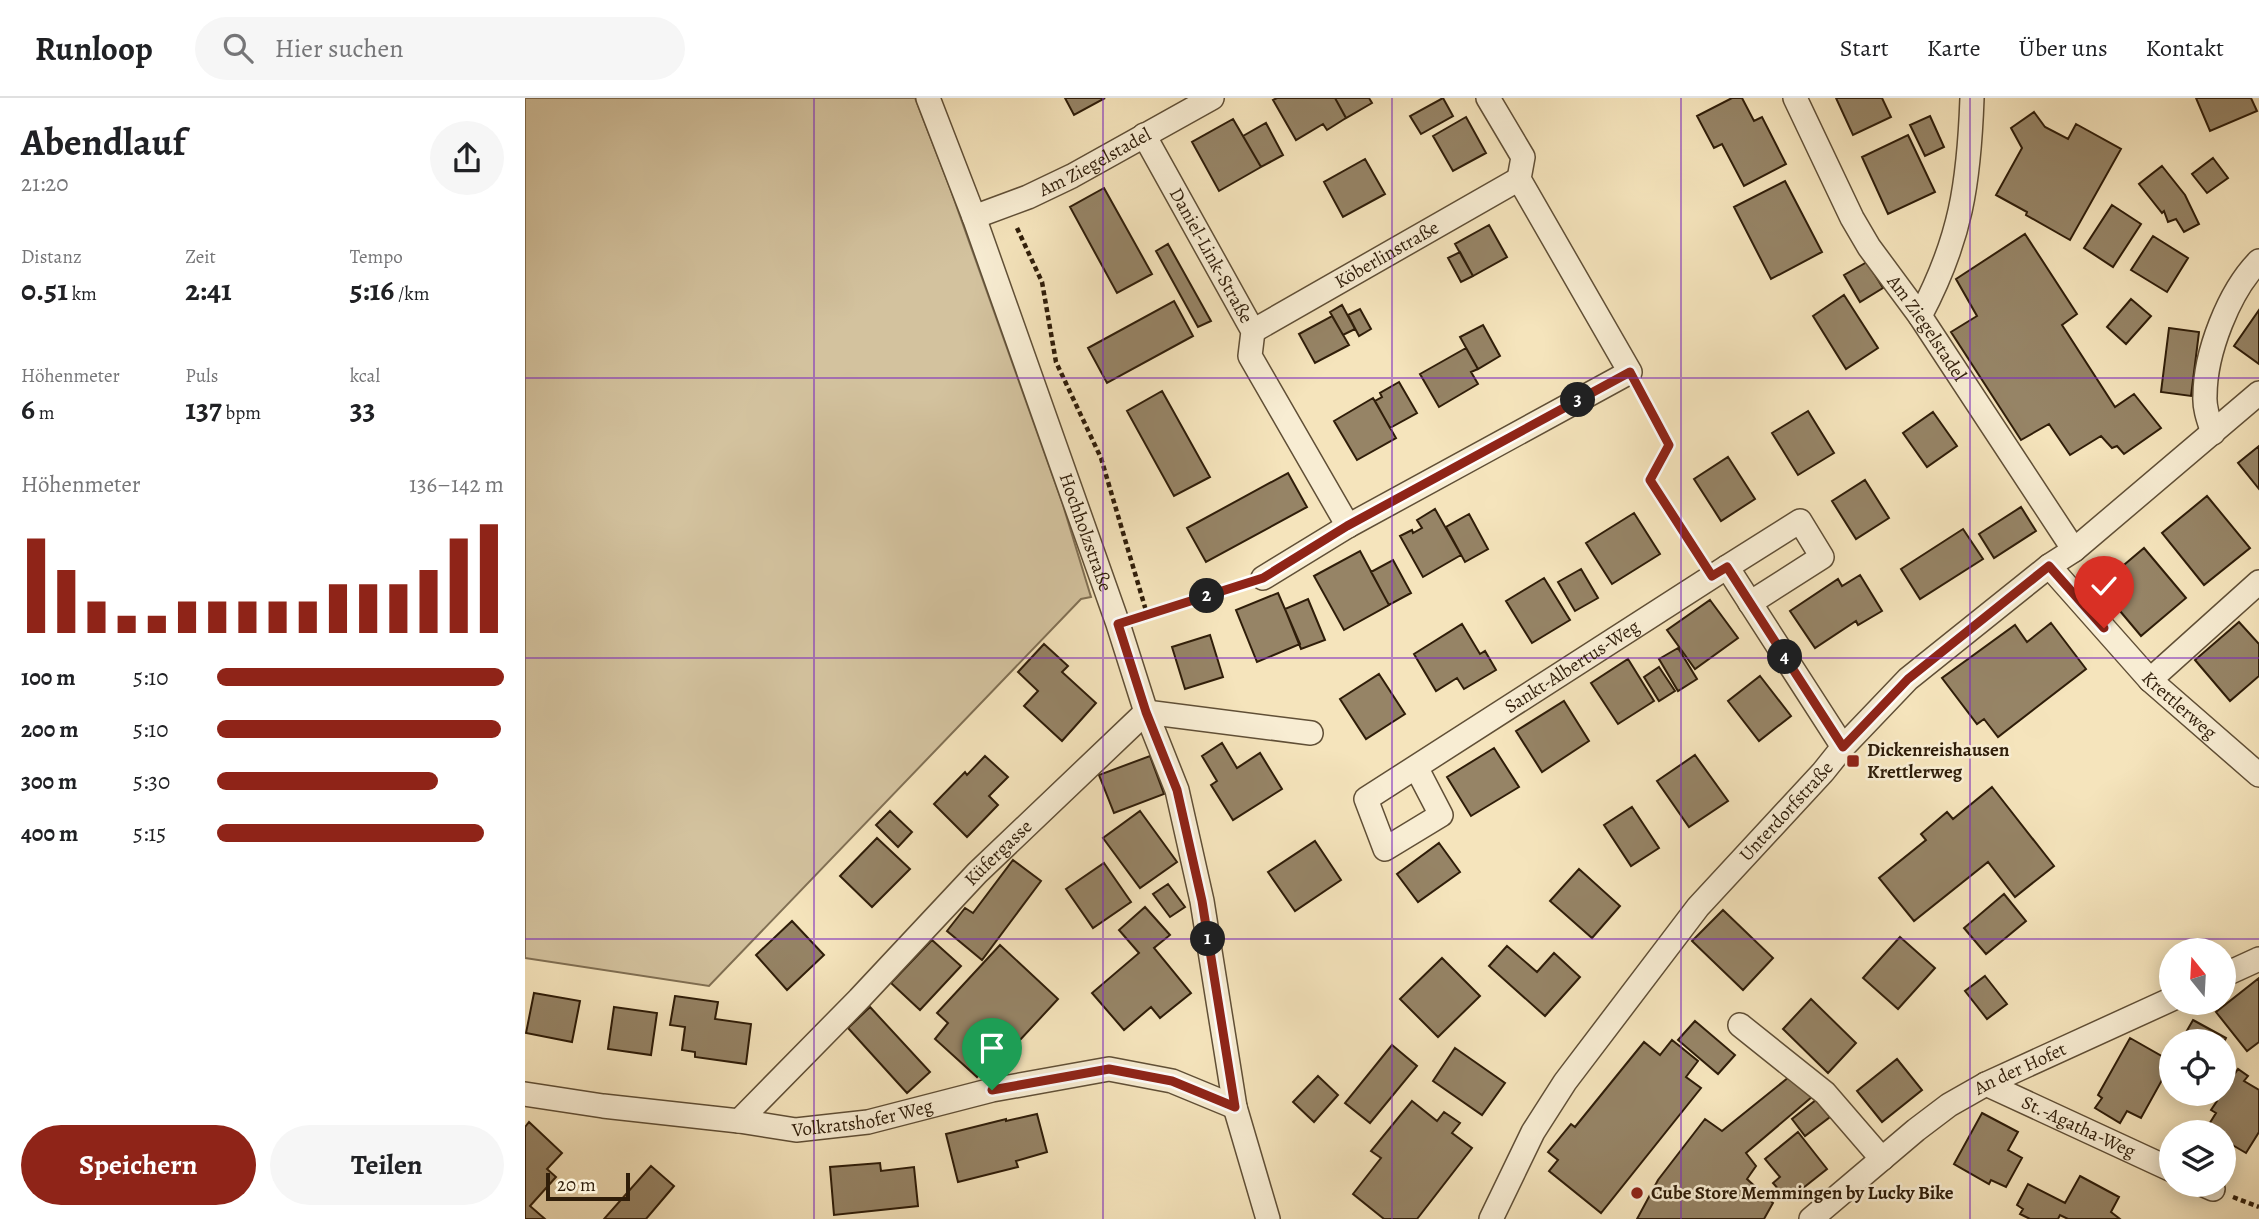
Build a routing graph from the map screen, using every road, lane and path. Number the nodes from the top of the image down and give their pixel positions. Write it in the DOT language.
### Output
graph roads {
  1 [pos="928,98"];
  2 [pos="1212,98"];
  3 [pos="1487,98"];
  4 [pos="1795,98"];
  5 [pos="1972,98"];
  6 [pos="1144,135"];
  7 [pos="1519,179"];
  8 [pos="1007,205"];
  9 [pos="974,217"];
  10 [pos="2259,261"];
  11 [pos="1920,316"];
  12 [pos="1253,331"];
  13 [pos="1630,372"];
  14 [pos="2259,393"];
  15 [pos="2213,433"];
  16 [pos="1347,526"];
  17 [pos="2074,550"];
  18 [pos="2049,566"];
  19 [pos="1719,572"];
  20 [pos="1263,578"];
  21 [pos="2259,582"];
  22 [pos="1751,603"];
  23 [pos="1147,614"];
  24 [pos="1118,624"];
  25 [pos="2150,680"];
  26 [pos="1146,712"];
  27 [pos="1311,733"];
  28 [pos="1843,747"];
  29 [pos="1416,767"];
  30 [pos="2259,775"];
  31 [pos="2259,959"];
  32 [pos="2237,969"];
  33 [pos="2159,1005"];
  34 [pos="1740,1025"];
  35 [pos="1986,1084"];
  36 [pos="525,1094"];
  37 [pos="1235,1107"];
  38 [pos="739,1121"];
  39 [pos="1882,1159"];
  40 [pos="2159,1164"];
  41 [pos="1268,1219"];
  42 [pos="1491,1219"];
  43 [pos="1811,1219"];
  1 -- 9 [label="street, Hochholzstraße"];
  2 -- 6 [label="street, Am Ziegelstadel"];
  3 -- 7 [label="street"];
  4 -- 11 [label="street, Am Ziegelstadel"];
  5 -- 11 [label="street"];
  6 -- 8 [label="street, Am Ziegelstadel"];
  6 -- 12 [label="street, Daniel-Link-Straße"];
  7 -- 12 [label="street, Köberlinstraße"];
  7 -- 13 [label="street"];
  8 -- 9 [label="street, Am Ziegelstadel"];
  8 -- 23 [label="path"];
  9 -- 24 [label="street, Hochholzstraße"];
  10 -- 15 [label="street"];
  11 -- 17 [label="street, Am Ziegelstadel"];
  12 -- 16 [label="street, Daniel-Link-Straße"];
  13 -- 16 [label="street"];
  13 -- 19 [label="path"];
  14 -- 15 [label="street, Unterdorfstraße"];
  15 -- 17 [label="street, Unterdorfstraße"];
  16 -- 20 [label="street"];
  17 -- 18 [label="street, Unterdorfstraße"];
  18 -- 25 [label="street, Krettlerweg"];
  18 -- 28 [label="street, Unterdorfstraße"];
  19 -- 22 [label="street"];
  19 -- 22 [label="street, Sankt-Albertus-Weg"];
  19 -- 29 [label="street, Sankt-Albertus-Weg"];
  20 -- 23 [label="path"];
  21 -- 25 [label="street"];
  22 -- 28 [label="street"];
  23 -- 24 [label="path"];
  24 -- 26 [label="street, Hochholzstraße"];
  25 -- 30 [label="street, Krettlerweg"];
  26 -- 27 [label="street"];
  26 -- 37 [label="street, Hochholzstraße"];
  26 -- 38 [label="street, Küfergasse"];
  28 -- 42 [label="street, Unterdorfstraße"];
  31 -- 32 [label="street"];
  33 -- 35 [label="street, An der Hofet"];
  34 -- 39 [label="street"];
  35 -- 39 [label="street, An der Hofet"];
  35 -- 40 [label="street, St.-Agatha-Weg"];
  36 -- 38 [label="street, Volkratshofer Weg"];
  37 -- 38 [label="street, Volkratshofer Weg"];
  37 -- 41 [label="street, Hochholzstraße"];
  39 -- 43 [label="street, An der Hofet"];
}
